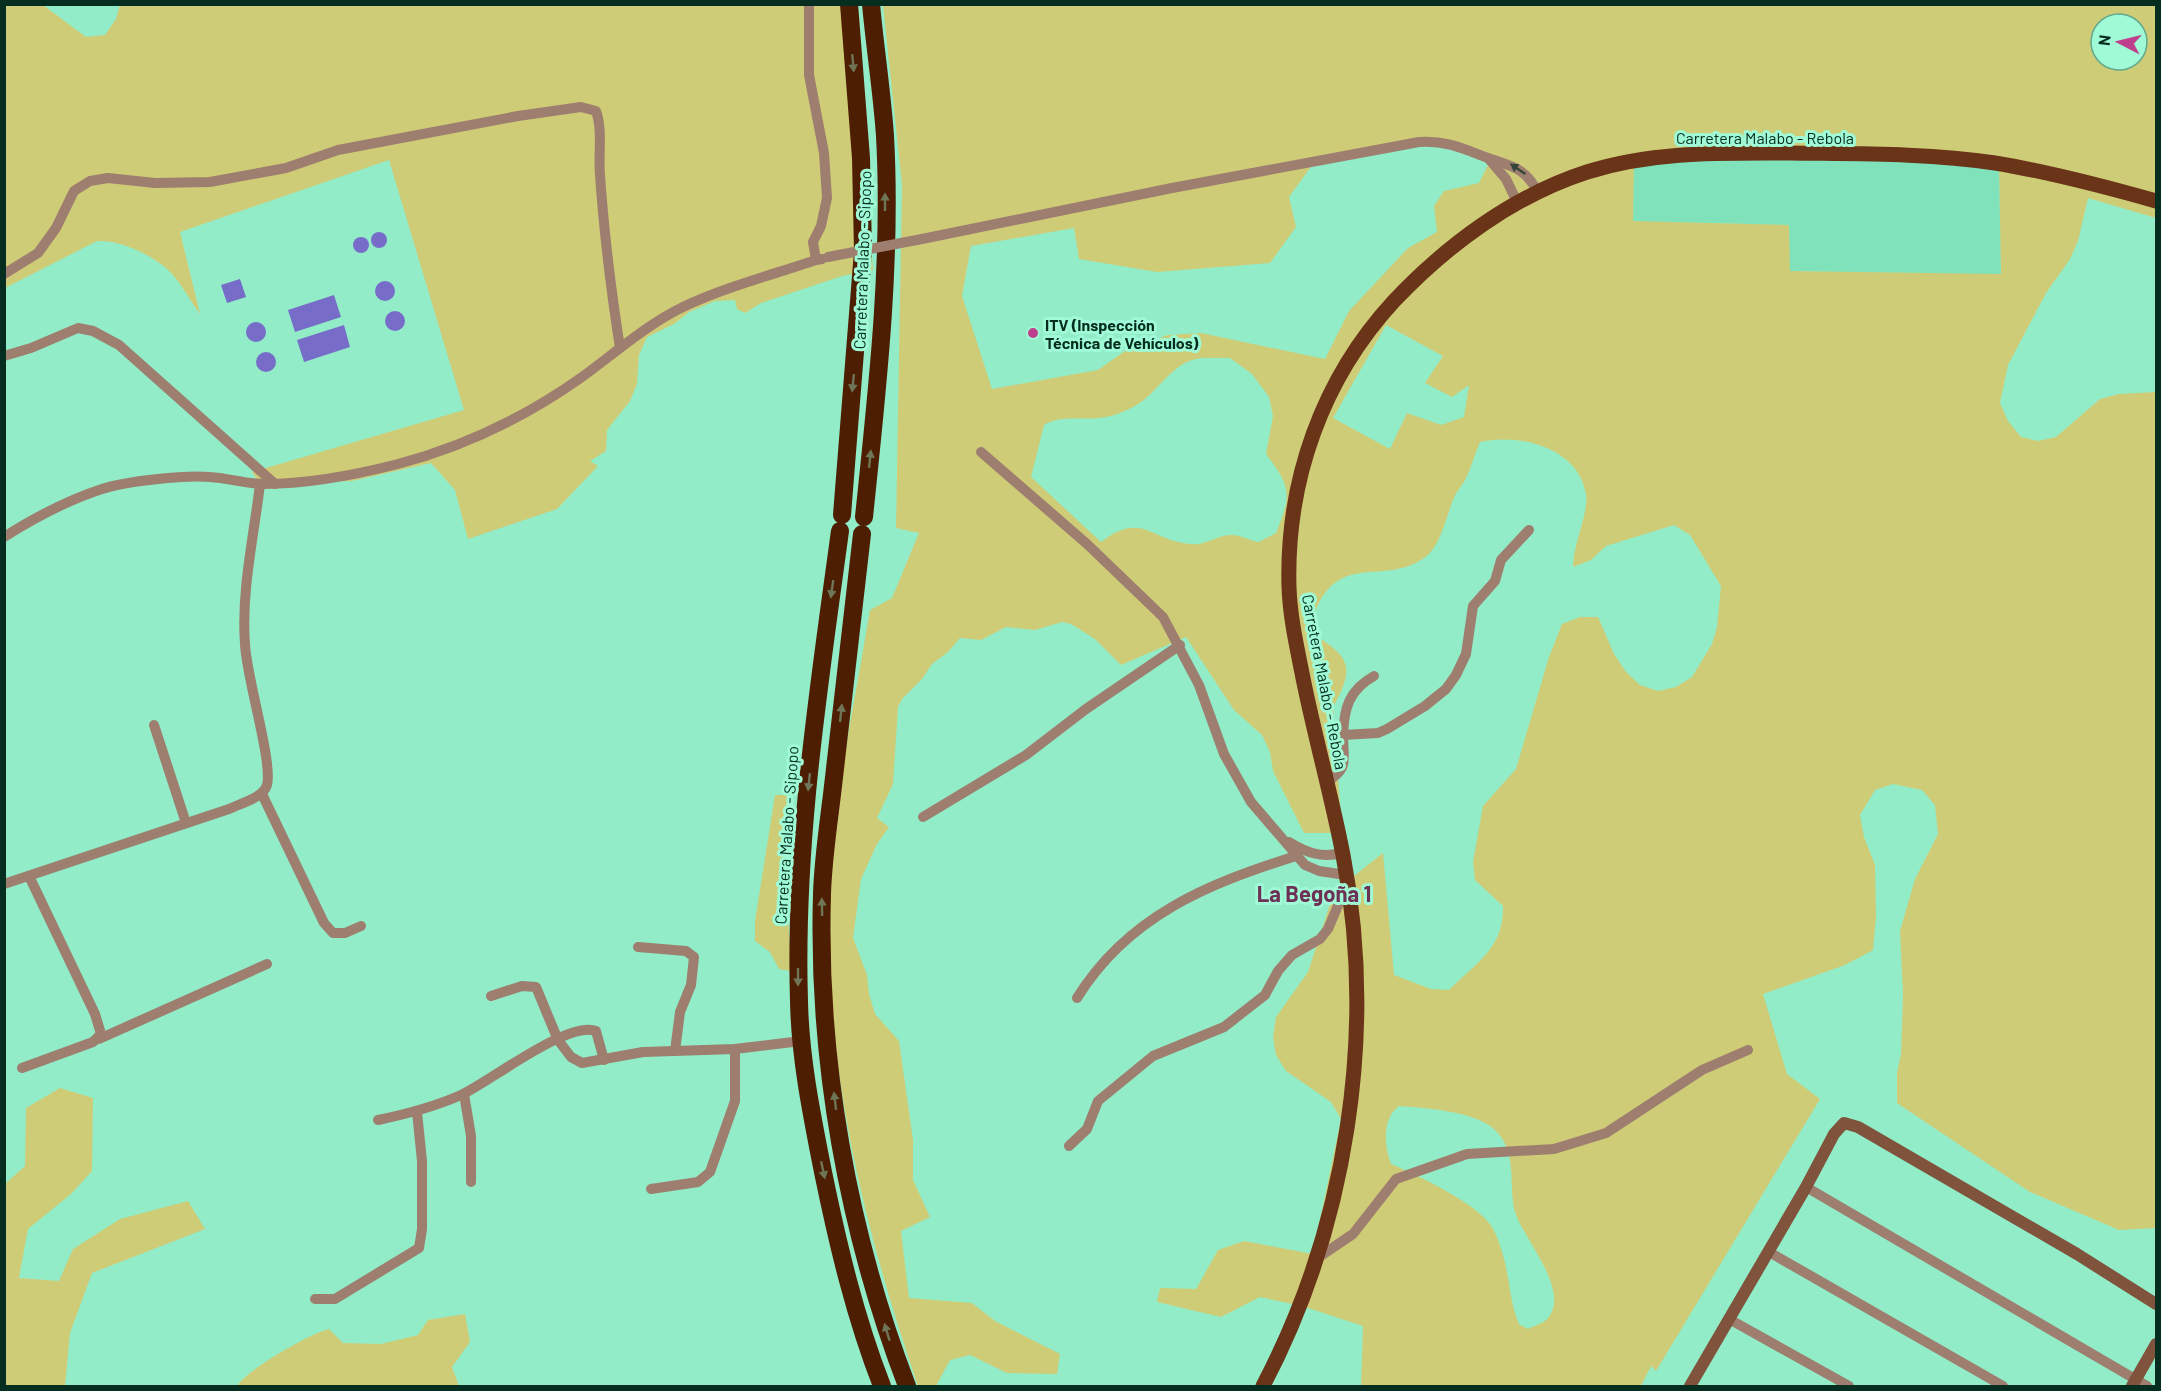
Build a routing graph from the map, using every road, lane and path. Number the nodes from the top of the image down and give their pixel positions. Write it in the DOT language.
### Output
graph roads {
  1 [pos="809,4"];
  2 [pos="849,4"];
  3 [pos="871,4"];
  4 [pos="1489,159"];
  5 [pos="1538,192"];
  6 [pos="2157,201"];
  7 [pos="1518,204"];
  8 [pos="816,260"];
  9 [pos="4,274"];
  10 [pos="620,348"];
  11 [pos="4,356"];
  12 [pos="981,452"];
  13 [pos="260,484"];
  14 [pos="275,484"];
  15 [pos="1529,530"];
  16 [pos="4,537"];
  17 [pos="1180,645"];
  18 [pos="1374,676"];
  19 [pos="154,725"];
  20 [pos="1343,735"];
  21 [pos="1325,783"];
  22 [pos="262,794"];
  23 [pos="923,817"];
  24 [pos="186,823"];
  25 [pos="1284,838"];
  26 [pos="1343,853"];
  27 [pos="1296,856"];
  28 [pos="29,876"];
  29 [pos="1347,878"];
  30 [pos="4,884"];
  31 [pos="361,926"];
  32 [pos="638,947"];
  33 [pos="267,964"];
  34 [pos="491,996"];
  35 [pos="1077,998"];
  36 [pos="99,1039"];
  37 [pos="558,1040"];
  38 [pos="801,1041"];
  39 [pos="735,1049"];
  40 [pos="1748,1050"];
  41 [pos="675,1051"];
  42 [pos="603,1060"];
  43 [pos="22,1068"];
  44 [pos="464,1094"];
  45 [pos="417,1112"];
  46 [pos="378,1120"];
  47 [pos="1069,1146"];
  48 [pos="471,1182"];
  49 [pos="1806,1187"];
  50 [pos="651,1189"];
  51 [pos="1768,1252"];
  52 [pos="1316,1259"];
  53 [pos="315,1299"];
  54 [pos="2157,1304"];
  55 [pos="1729,1320"];
  56 [pos="2157,1344"];
  57 [pos="2138,1384"];
  58 [pos="882,1386"];
  59 [pos="907,1386"];
  60 [pos="1263,1386"];
  61 [pos="1691,1386"];
  62 [pos="1849,1386"];
  63 [pos="2003,1386"];
  1 -- 8 [label="street"];
  2 -- 38 [label="highway, Carretera Malabo - Sipopo, one-way"];
  59 -- 3 [label="highway, Carretera Malabo - Sipopo, one-way"];
  5 -- 4 [label="street, one-way"];
  4 -- 7 [label="street"];
  4 -- 8 [label="street, bridge"];
  5 -- 6 [label="main road, Carretera Malabo - Rebola"];
  5 -- 7 [label="main road, Carretera Malabo - Rebola"];
  7 -- 21 [label="main road, Carretera Malabo - Rebola"];
  8 -- 10 [label="street"];
  9 -- 10 [label="street"];
  10 -- 14 [label="street"];
  11 -- 14 [label="street"];
  12 -- 17 [label="street"];
  13 -- 14 [label="street"];
  13 -- 16 [label="street"];
  13 -- 22 [label="street"];
  15 -- 20 [label="street"];
  17 -- 23 [label="street"];
  17 -- 25 [label="street"];
  18 -- 20 [label="street"];
  19 -- 24 [label="street"];
  20 -- 21 [label="street"];
  21 -- 26 [label="main road, Carretera Malabo - Rebola"];
  22 -- 24 [label="street"];
  22 -- 31 [label="street"];
  24 -- 28 [label="street"];
  25 -- 26 [label="street"];
  25 -- 27 [label="street"];
  26 -- 29 [label="main road, Carretera Malabo - Rebola"];
  27 -- 29 [label="street"];
  27 -- 35 [label="street"];
  28 -- 30 [label="street"];
  28 -- 36 [label="street"];
  29 -- 47 [label="street"];
  29 -- 52 [label="main road, Carretera Malabo - Rebola"];
  32 -- 41 [label="street"];
  33 -- 36 [label="street"];
  34 -- 37 [label="street"];
  36 -- 43 [label="street"];
  37 -- 42 [label="street"];
  37 -- 42 [label="street"];
  37 -- 44 [label="street"];
  38 -- 39 [label="street"];
  38 -- 58 [label="highway, Carretera Malabo - Sipopo, one-way"];
  39 -- 41 [label="street"];
  39 -- 50 [label="street"];
  40 -- 52 [label="street"];
  41 -- 42 [label="street"];
  44 -- 45 [label="street"];
  44 -- 48 [label="street"];
  45 -- 46 [label="street"];
  45 -- 53 [label="street"];
  49 -- 51 [label="street"];
  49 -- 54 [label="street"];
  49 -- 57 [label="street"];
  51 -- 55 [label="street"];
  51 -- 63 [label="street"];
  52 -- 60 [label="main road, Carretera Malabo - Rebola"];
  55 -- 61 [label="street"];
  55 -- 62 [label="street"];
  56 -- 57 [label="street"];
}
